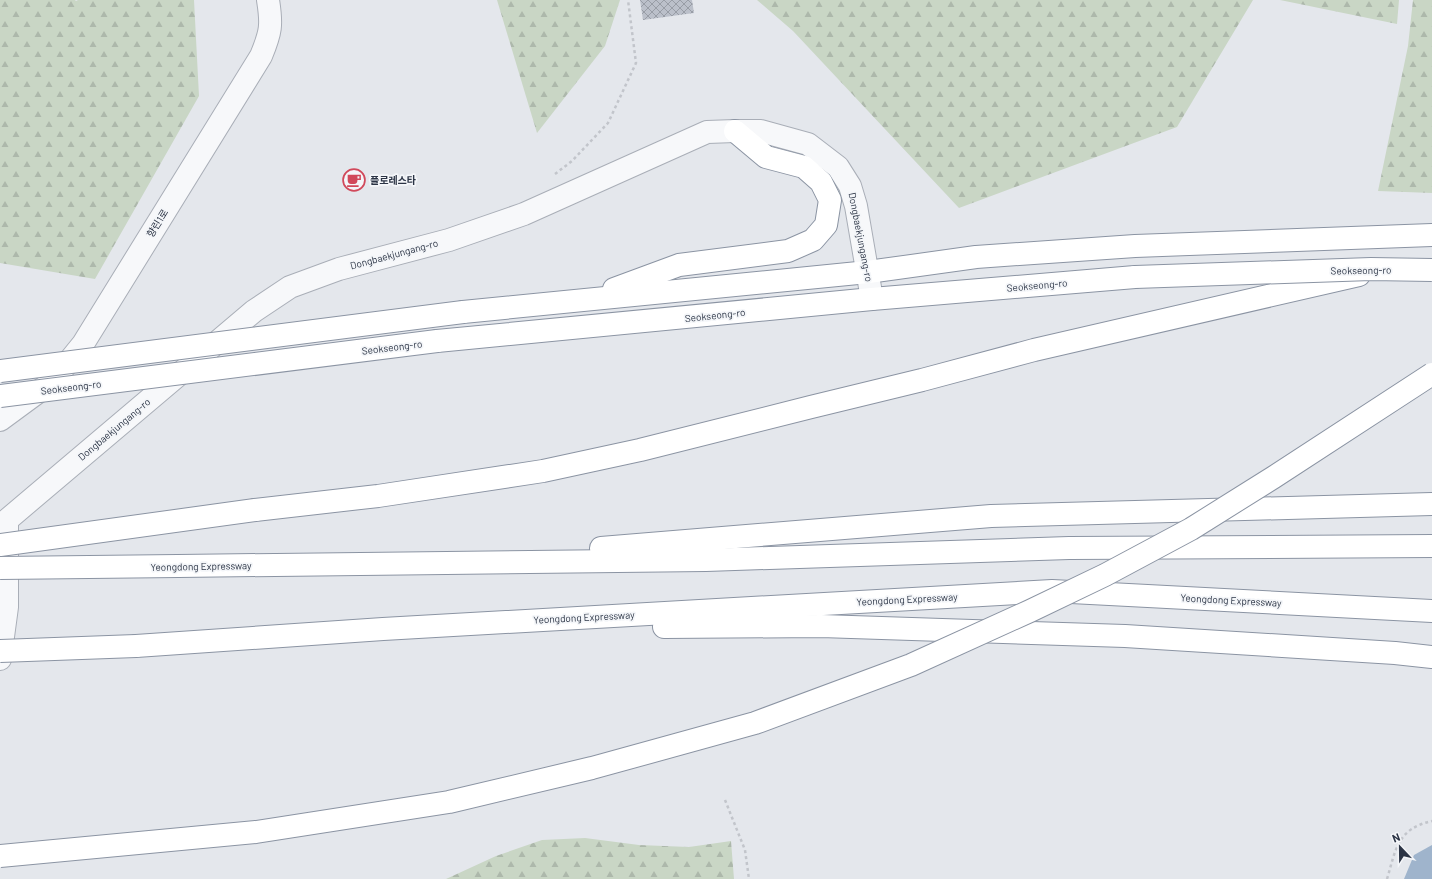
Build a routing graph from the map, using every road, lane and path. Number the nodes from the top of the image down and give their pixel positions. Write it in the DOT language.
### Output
graph roads {
  1 [pos="268,0"];
  2 [pos="628,0"];
  3 [pos="735,131"];
  4 [pos="549,178"];
  5 [pos="1432,235"];
  6 [pos="1432,258"];
  7 [pos="1432,270"];
  8 [pos="868,272"];
  9 [pos="872,299"];
  10 [pos="585,300"];
  11 [pos="0,371"];
  12 [pos="1432,374"];
  13 [pos="0,396"];
  14 [pos="0,420"];
  15 [pos="1432,504"];
  16 [pos="0,545"];
  17 [pos="1432,546"];
  18 [pos="402,564"];
  19 [pos="0,568"];
  20 [pos="1432,611"];
  21 [pos="383,629"];
  22 [pos="0,651"];
  23 [pos="1432,657"];
  24 [pos="0,659"];
  25 [pos="725,800"];
  26 [pos="1432,822"];
  27 [pos="0,856"];
  28 [pos="749,879"];
  29 [pos="1387,879"];
  1 -- 14 [label="street, 향린1로"];
  2 -- 4 [label="path"];
  3 -- 8 [label="street, Dongbaekjungang-ro"];
  3 -- 10 [label="highway"];
  3 -- 24 [label="street, Dongbaekjungang-ro"];
  5 -- 8 [label="highway"];
  6 -- 16 [label="highway, bridge"];
  7 -- 9 [label="highway, Seokseong-ro, bridge"];
  8 -- 9 [label="street, Dongbaekjungang-ro"];
  8 -- 10 [label="highway"];
  9 -- 13 [label="highway, Seokseong-ro, bridge"];
  10 -- 11 [label="highway, bridge"];
  12 -- 27 [label="highway, bridge"];
  15 -- 18 [label="highway, Yeongdong Expressway"];
  17 -- 18 [label="highway, Yeongdong Expressway"];
  18 -- 19 [label="highway, Yeongdong Expressway, bridge"];
  20 -- 21 [label="highway, Yeongdong Expressway"];
  21 -- 22 [label="highway, Yeongdong Expressway, bridge"];
  21 -- 23 [label="highway, Yeongdong Expressway"];
  25 -- 28 [label="path"];
  26 -- 29 [label="path"];
}
